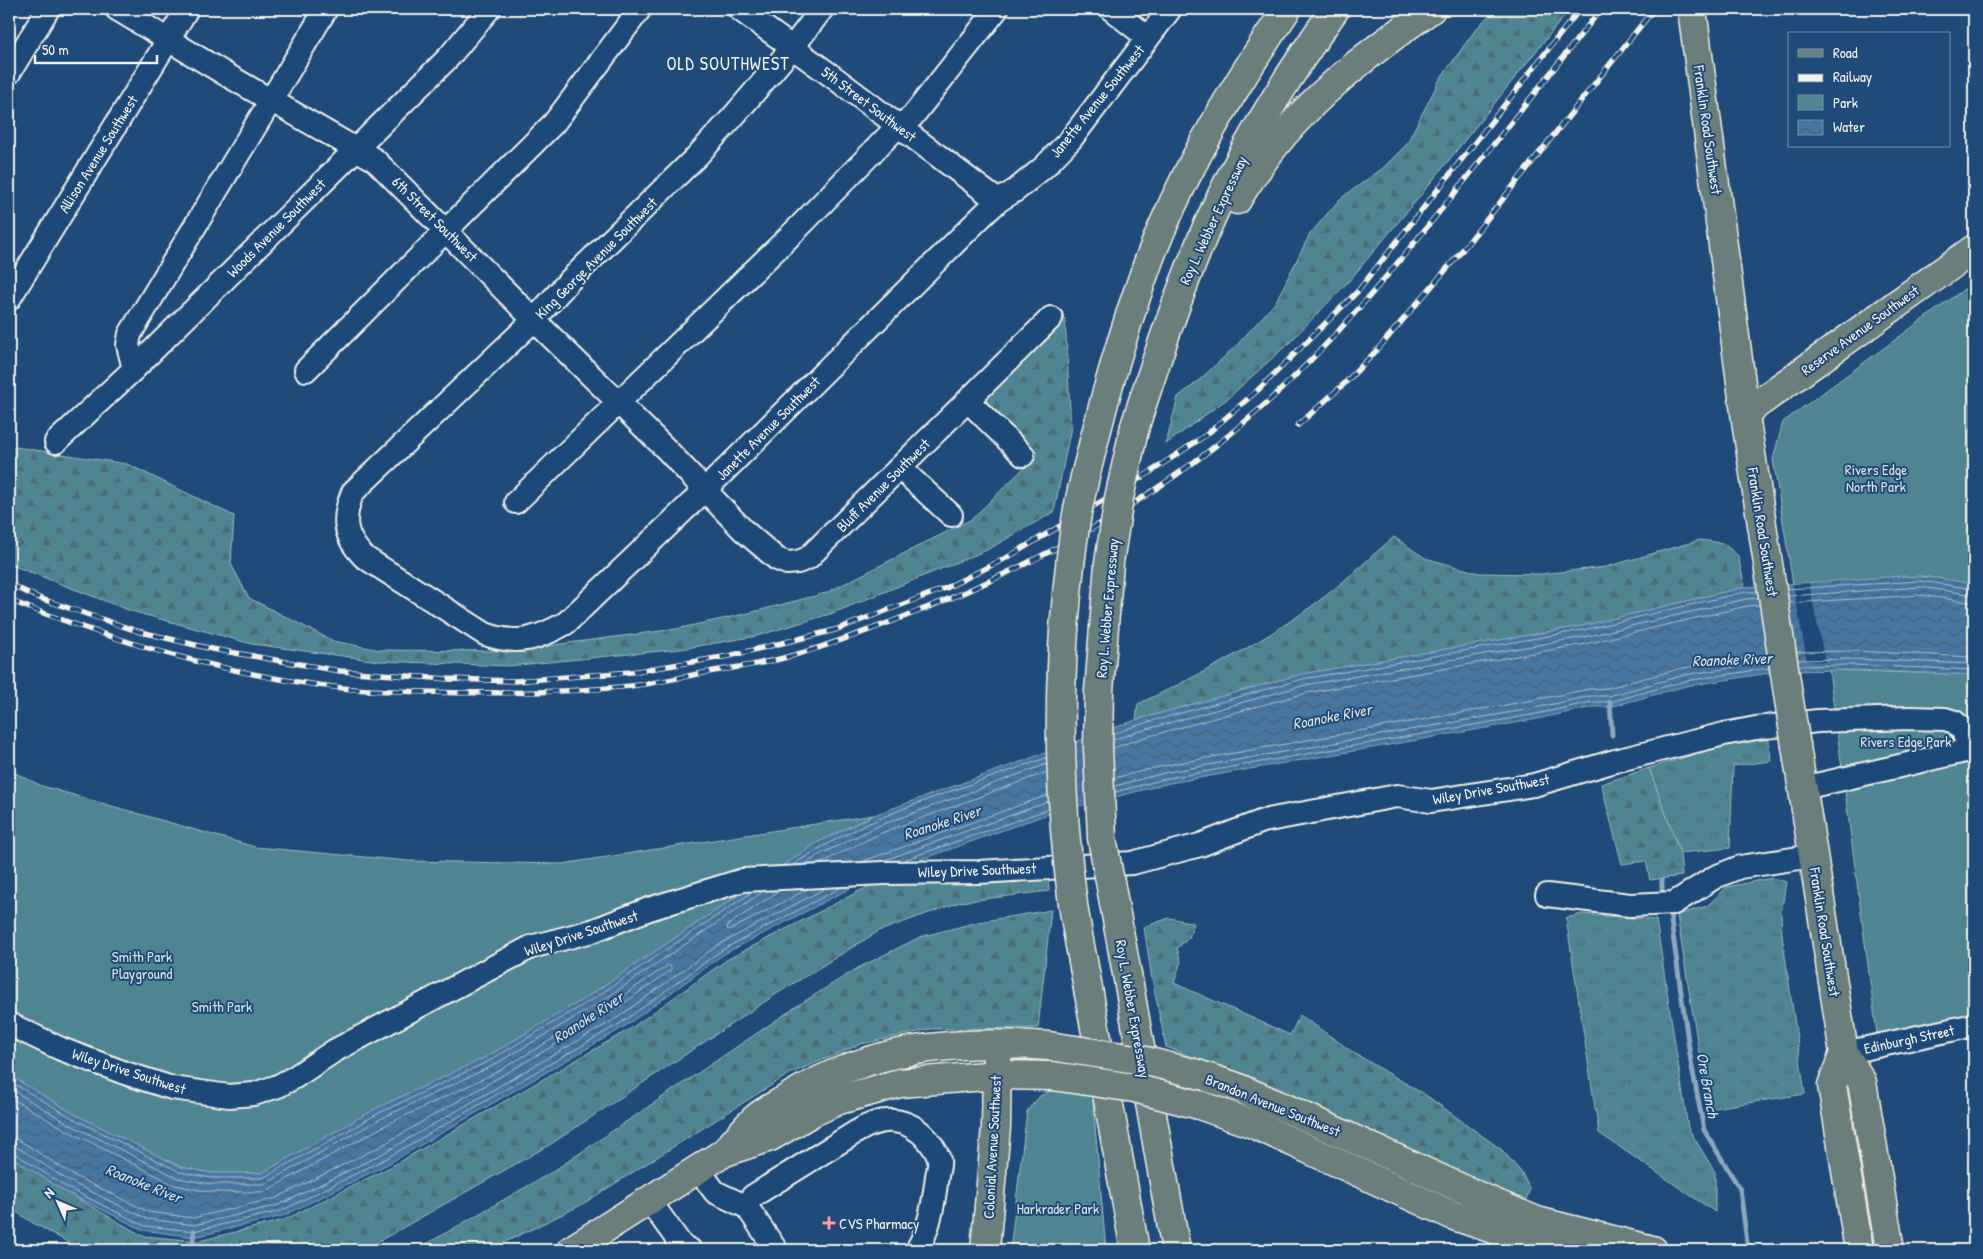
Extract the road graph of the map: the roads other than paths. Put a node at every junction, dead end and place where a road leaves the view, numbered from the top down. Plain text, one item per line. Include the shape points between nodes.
1 (48, 9) edge
2 (117, 9) edge
3 (187, 9) edge
4 (326, 9) edge
5 (489, 9) edge
6 (640, 9) edge
7 (739, 9) edge
8 (822, 9) edge
9 (997, 9) edge
10 (1110, 9) edge
11 (1170, 9) edge
12 (1271, 9) edge
13 (1288, 9) edge
14 (1335, 9) edge
15 (1432, 9) edge
16 (1692, 9) edge
17 (1148, 38) junction
18 (168, 39) junction
19 (792, 48) junction
20 (9, 74) edge
21 (271, 100) junction
22 (898, 126) junction
23 (1202, 146) junction
24 (357, 148) junction
25 (998, 201) junction
26 (446, 232) junction
27 (1974, 249) edge
28 (9, 299) edge
29 (1051, 318) dead end
30 (534, 320) junction
31 (1160, 348) junction
32 (134, 369) junction
33 (306, 370) dead end
34 (968, 401) junction
35 (619, 404) junction
36 (1746, 412) junction
37 (56, 442) dead end
38 (1023, 455) dead end
39 (900, 468) junction
40 (705, 490) junction
41 (353, 492) joint
42 (516, 502) dead end
43 (951, 515) dead end
44 (1972, 750) edge
45 (1803, 788) junction
46 (1813, 856) junction
47 (1547, 895) dead end
48 (9, 1024) edge
49 (1974, 1025) edge
50 (997, 1043) junction
51 (1844, 1053) junction
52 (997, 1075) junction
53 (1836, 1113) junction
54 (725, 1152) junction
55 (698, 1169) junction
56 (649, 1200) junction
57 (747, 1207) junction
58 (1517, 1234) edge
59 (683, 1249) edge
60 (571, 1250) edge
61 (776, 1250) edge
62 (917, 1250) edge
63 (985, 1250) edge
64 (1135, 1250) edge
65 (1176, 1250) edge
66 (1568, 1250) edge
67 (1649, 1250) edge
68 (1839, 1250) edge
69 (1859, 1250) edge
70 (1890, 1250) edge

1 - 20 street
2 - 18 street, 6th Street Southwest
3 - 18 street, Allison Avenue Southwest
4 - 21 street
5 - 24 street, Woods Avenue Southwest via 448,58
6 - 26 street via 554,123
7 - 19 street, 5th Street Southwest
8 - 19 street, King George Avenue Southwest
9 - 22 street via 912,117
10 - 17 street
11 - 17 street, Janette Avenue Southwest
12 - 23 main road via 1231,80
13 - 23 main road
14 - 31 main road, Roy L. Webber Expressway via 1303,54 1232,176 1205,233
15 - 31 main road via 1376,47 1332,85 1266,156 1240,194
16 - 36 main road, Franklin Road Southwest
17 - 25 street, Janette Avenue Southwest via 1071,139 1016,190
18 - 21 street, 6th Street Southwest
18 - 28 street, Allison Avenue Southwest
19 - 22 street, 5th Street Southwest
19 - 30 street, King George Avenue Southwest via 696,156 569,281
21 - 24 street, 6th Street Southwest
21 - 32 street via 130,334 128,345
22 - 25 street, 5th Street Southwest
22 - 35 street
23 - 64 main road, bridge via 1150,258 1110,374 1078,505 1064,624 1061,782 1073,906
24 - 26 street, 6th Street Southwest via 385,169
24 - 32 street, Woods Avenue Southwest
25 - 40 street, Janette Avenue Southwest
26 - 30 street, 6th Street Southwest
26 - 33 street
27 - 36 main road, Reserve Avenue Southwest
29 - 34 street, Bluff Avenue Southwest
30 - 35 street, 6th Street Southwest
30 - 41 street, King George Avenue Southwest
31 - 65 main road, Roy L. Webber Expressway, bridge via 1135,426 1119,498 1109,563 1098,748 1102,838
32 - 37 street, Woods Avenue Southwest
34 - 38 street
34 - 39 street, Bluff Avenue Southwest
35 - 40 street, 6th Street Southwest
35 - 42 street
36 - 45 main road, Franklin Road Southwest, bridge
39 - 40 street, Bluff Avenue Southwest via 808,558 798,562 787,563 777,559 743,530
39 - 43 street
40 - 41 street, Janette Avenue Southwest via 566,622 546,634 517,640 485,634 364,557 347,533 348,505
44 - 45 street, Wiley Drive Southwest
44 - 48 street, Wiley Drive Southwest via 1963,731 1955,722 1945,719 1839,720 1756,728 1615,761 1534,785 1431,801 1397,796 1263,821 1200,845 1132,863 742,880 592,931 531,947 334,1050 295,1077 254,1094 229,1096 172,1088 61,1049
45 - 46 main road, Franklin Road Southwest
46 - 47 street via 1740,867 1715,877 1674,902 1630,905
46 - 51 main road, Franklin Road Southwest
49 - 51 street, Edinburgh Street
50 - 52 main road, Colonial Avenue Southwest
50 - 54 main road, Brandon Avenue Southwest via 915,1049 834,1073 756,1117
50 - 58 main road, Brandon Avenue Southwest, bridge via 1049,1046 1142,1060 1234,1086 1292,1110
51 - 53 main road, Franklin Road Southwest via 1832,1085
51 - 70 main road, Franklin Road Southwest via 1862,1082
52 - 54 main road, Brandon Avenue Southwest via 900,1083 870,1090 811,1113 770,1137
52 - 58 main road, Brandon Avenue Southwest, bridge via 1053,1076 1134,1088 1199,1106 1253,1124 1454,1216
52 - 63 main road, Colonial Avenue Southwest via 994,1164
53 - 68 main road via 1842,1232
53 - 69 main road, Franklin Road Southwest
54 - 55 main road, Brandon Avenue Southwest
55 - 56 main road, Brandon Avenue Southwest
55 - 57 street via 715,1192
56 - 59 street
56 - 60 main road, Brandon Avenue Southwest
57 - 61 street
57 - 62 street via 753,1196 866,1125 882,1120 907,1122 919,1130 939,1160 934,1198 924,1237
58 - 66 main road, Brandon Avenue Southwest
58 - 67 main road, Brandon Avenue Southwest via 1537,1221

